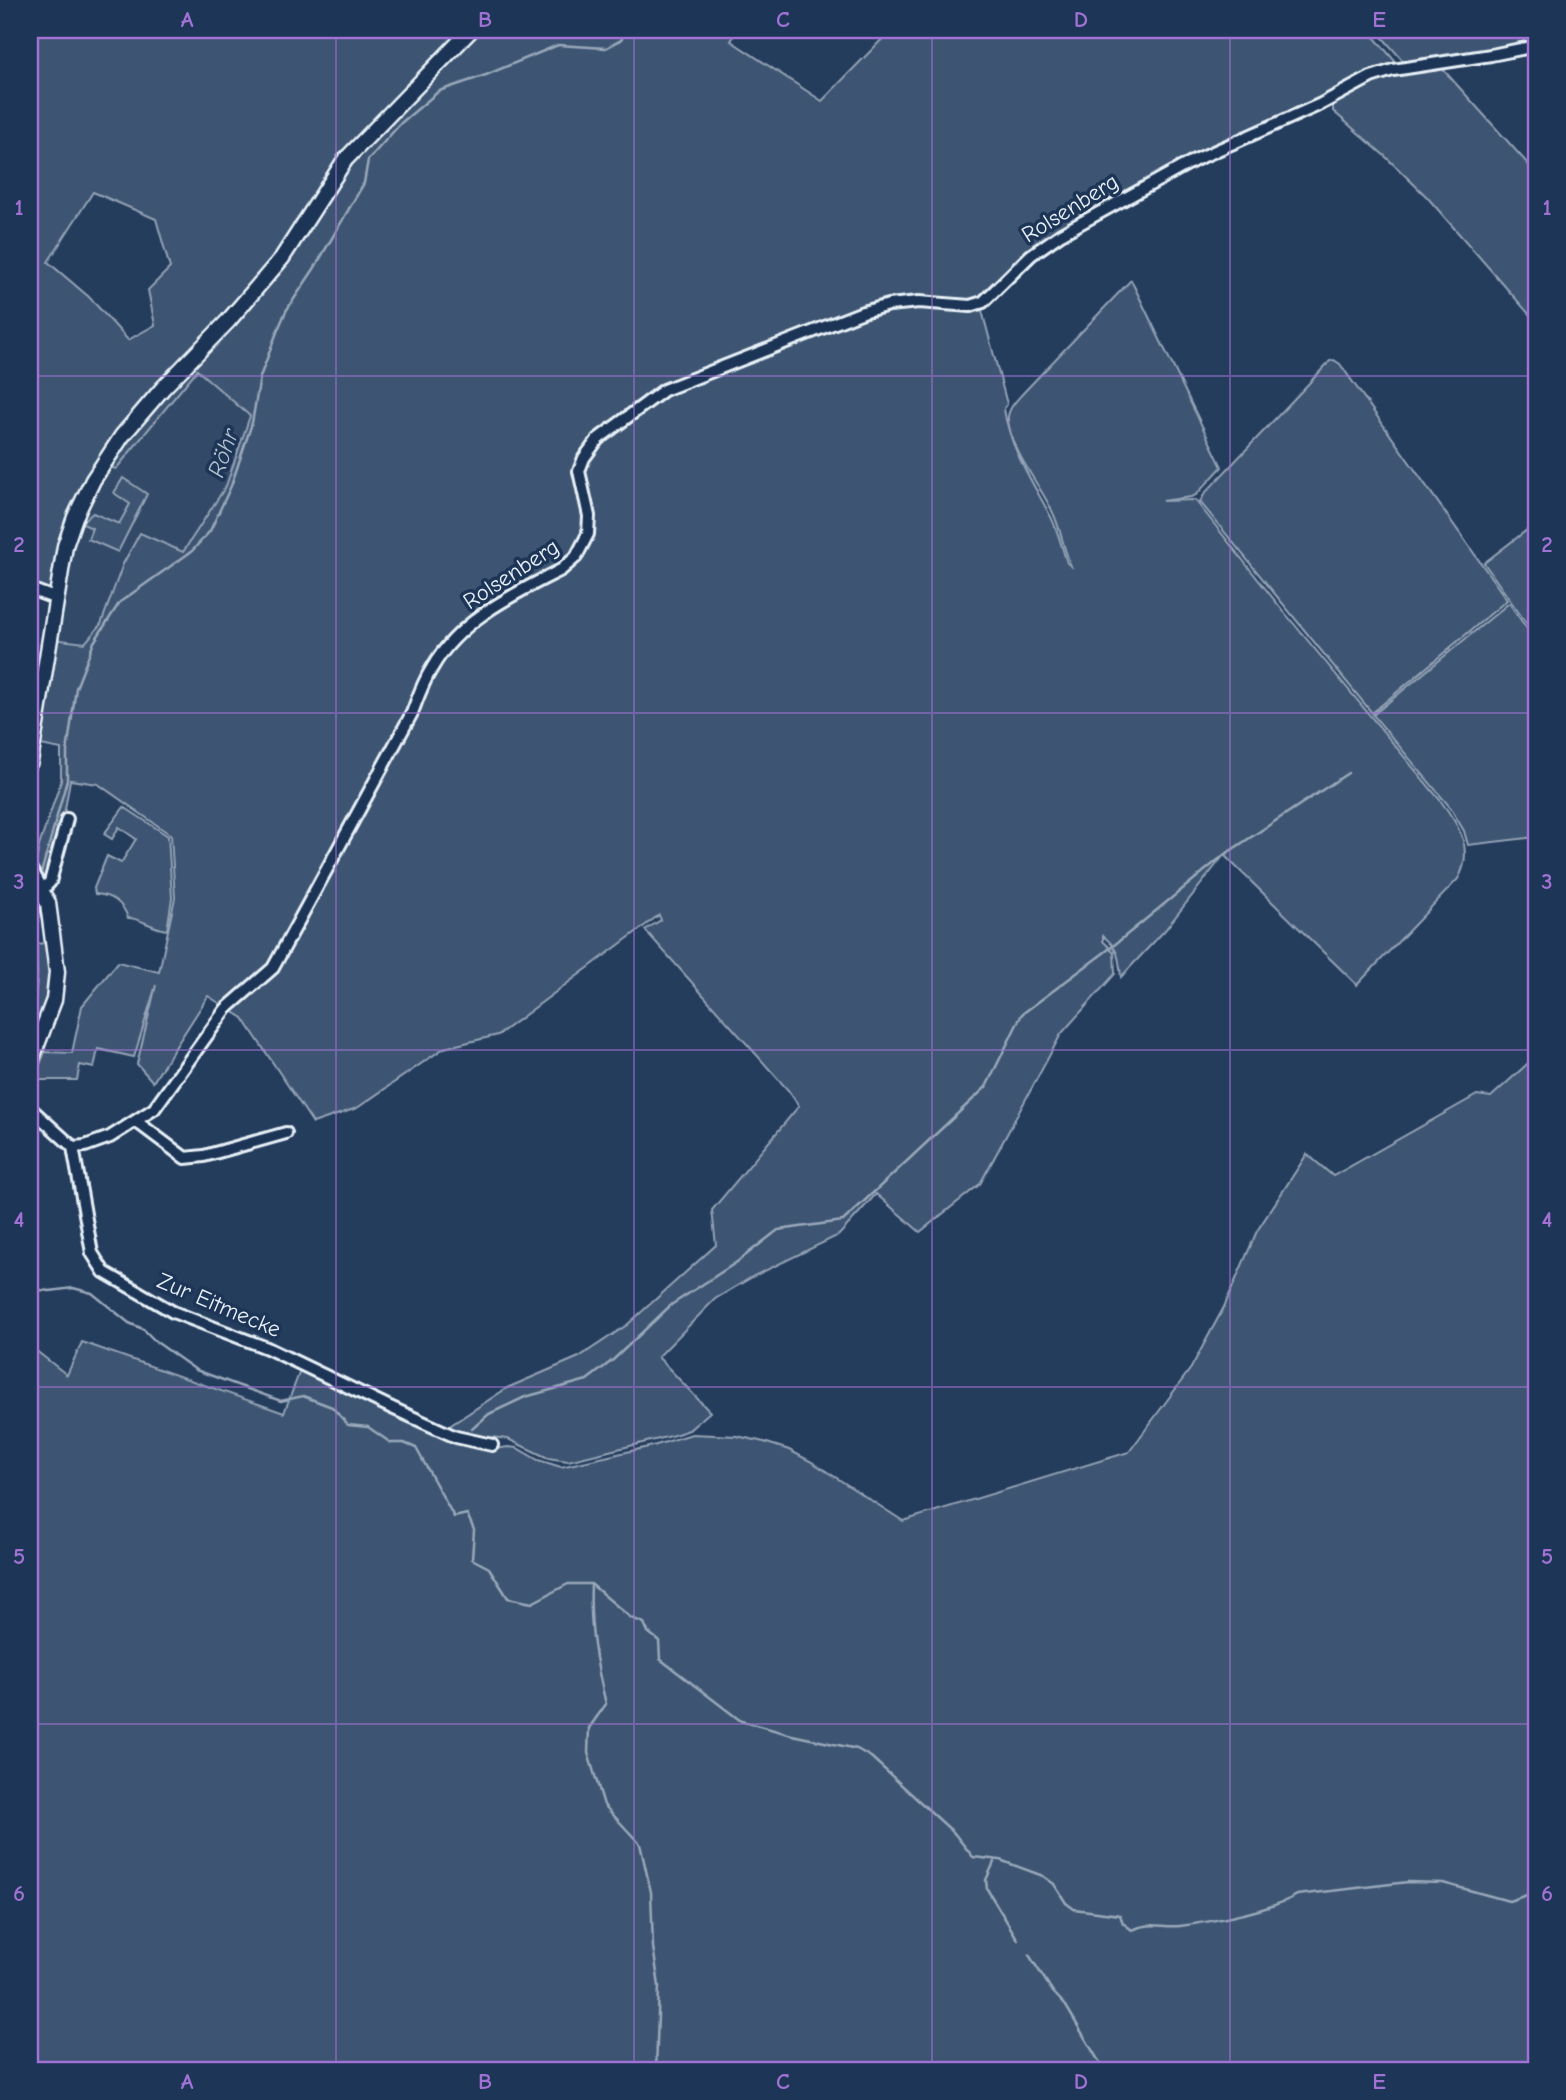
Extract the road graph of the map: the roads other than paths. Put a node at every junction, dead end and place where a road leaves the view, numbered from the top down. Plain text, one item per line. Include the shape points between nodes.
1 (471, 30) edge
2 (1536, 46) edge
3 (30, 589) edge
4 (57, 599) junction
5 (30, 762) edge
6 (67, 819) dead end
7 (37, 882) edge
8 (30, 1063) edge
9 (30, 1108) edge
10 (137, 1122) junction
11 (286, 1133) dead end
12 (73, 1147) junction
13 (492, 1445) dead end

1 - 4 main road via 345,160 282,258 143,411 93,480 75,517 65,546
2 - 10 street, Rolsenberg via 1381,73 1195,160 1045,245 983,302 970,306 904,302 863,312 675,385 598,439 579,471 589,521 580,552 561,570 490,610 440,654 273,968 226,1009 158,1106
3 - 4 street
4 - 5 main road
6 - 7 street via 50,881
7 - 8 main road via 48,903 57,972 54,1000
9 - 12 street
10 - 11 street via 185,1158
10 - 12 street, Rolsenberg via 99,1141
12 - 13 street, Zur Eitmecke via 92,1253 99,1268 173,1312 301,1364 456,1437

